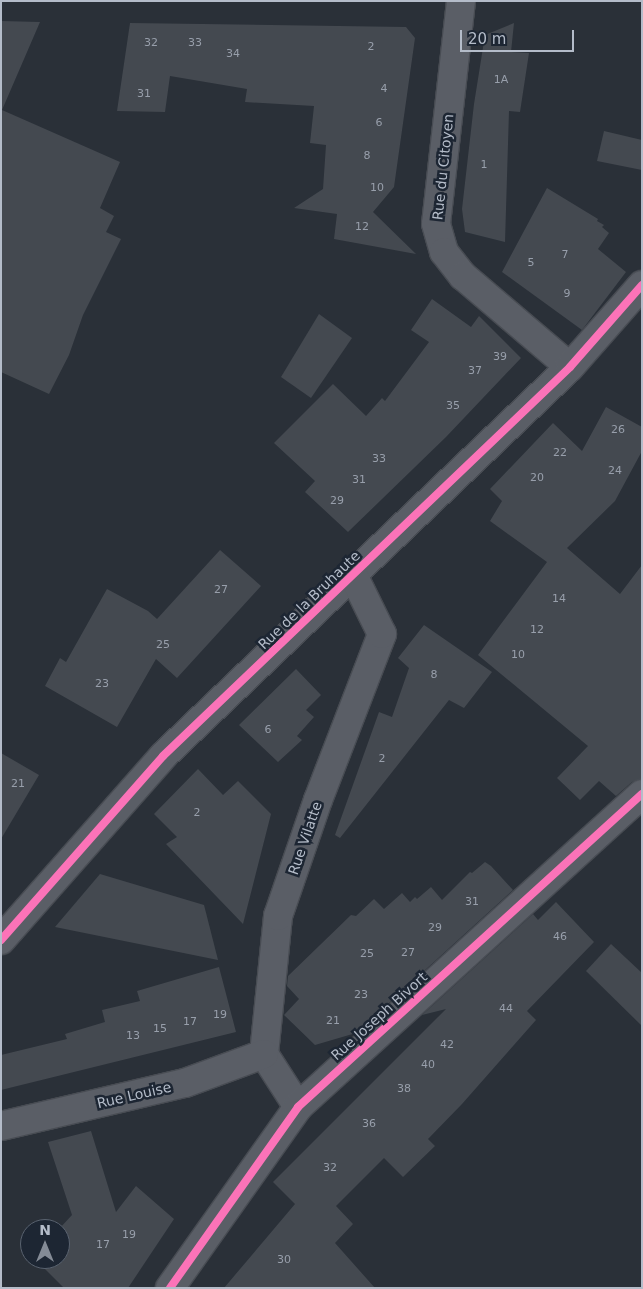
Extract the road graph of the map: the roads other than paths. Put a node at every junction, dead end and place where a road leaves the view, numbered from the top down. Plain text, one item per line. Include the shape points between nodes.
1 (461, 1) edge
2 (642, 285) edge
3 (570, 367) junction
4 (353, 575) junction
5 (642, 794) edge
6 (1, 940) edge
7 (264, 1054) junction
8 (298, 1107) junction
9 (1, 1126) edge
10 (170, 1288) edge

1 - 3 street, Rue du Citoyen via 436,224 444,252 463,276
2 - 3 street, Rue de la Bruhaute
3 - 4 street, Rue de la Bruhaute
4 - 6 street, Rue de la Bruhaute via 163,756
4 - 7 street, Rue Vilatte via 382,634 318,800 278,916
5 - 8 street, Rue Joseph Bivort
7 - 8 street
7 - 9 street, Rue Louise via 185,1083
8 - 10 street, Rue Joseph Bivort

